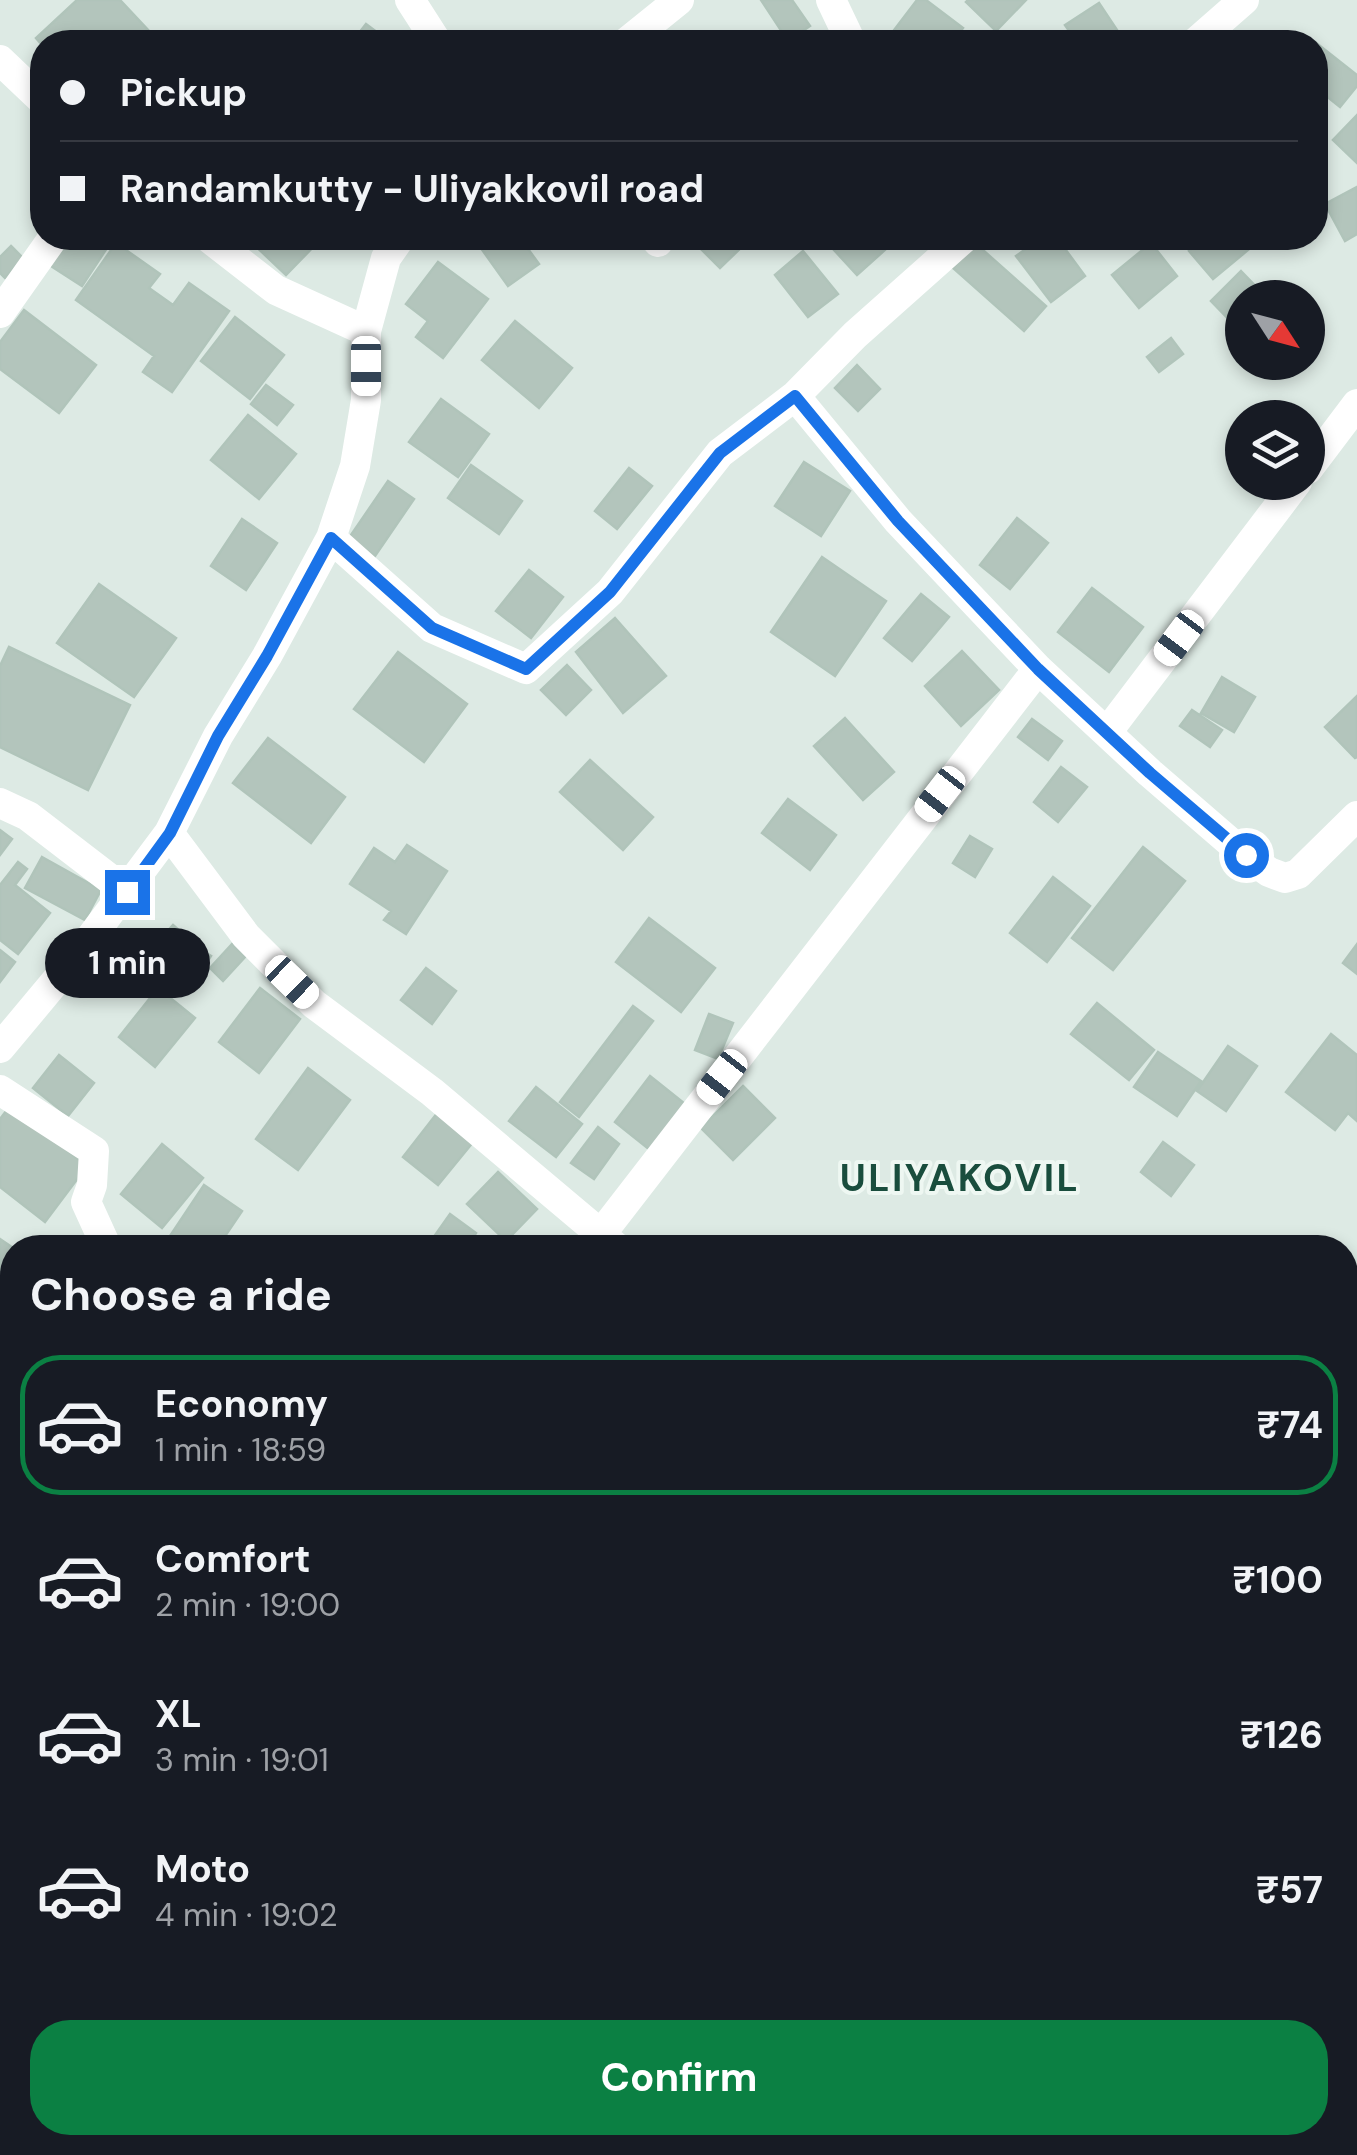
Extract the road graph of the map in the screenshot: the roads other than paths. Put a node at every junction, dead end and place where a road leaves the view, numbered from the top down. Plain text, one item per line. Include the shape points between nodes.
1 (410, 0) edge
2 (679, 0) edge
3 (831, 0) edge
4 (1244, 0) edge
5 (429, 30) edge
6 (642, 30) edge
7 (845, 30) edge
8 (1210, 30) edge
9 (0, 60) edge
10 (30, 89) edge
11 (45, 250) edge
12 (224, 250) edge
13 (392, 250) edge
14 (944, 250) edge
15 (0, 314) edge
16 (366, 332) junction
17 (795, 396) junction
18 (1357, 404) edge
19 (1325, 446) edge
20 (1283, 500) edge
21 (331, 538) junction
22 (1038, 669) junction
23 (1108, 731) junction
24 (0, 803) edge
25 (1357, 816) edge
26 (170, 833) junction
27 (127, 892) junction
28 (0, 1048) edge
29 (0, 1090) edge
30 (100, 1235) edge
31 (602, 1235) edge
32 (614, 1235) edge

1 - 5 street
2 - 6 street
3 - 7 street
4 - 8 street
9 - 10 street
11 - 15 street
12 - 16 street via 276,290
13 - 16 street
14 - 17 street
16 - 21 street via 366,400
17 - 21 street via 720,453 610,592 526,669 432,628
17 - 22 street via 898,521
18 - 19 street
20 - 23 street
21 - 26 street
22 - 23 street
22 - 32 street
23 - 25 street via 1246,855 1285,878 1315,861
24 - 27 street via 28,816
26 - 27 street
26 - 31 street via 246,936 314,1004 446,1103
27 - 28 street
29 - 30 street via 94,1152 86,1202

